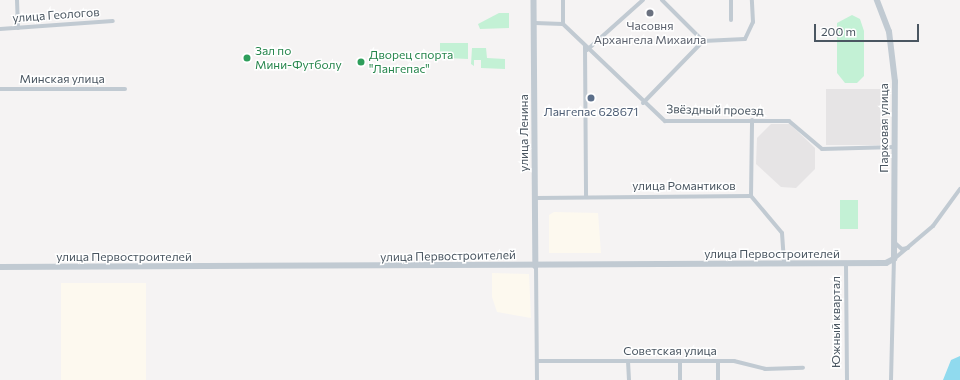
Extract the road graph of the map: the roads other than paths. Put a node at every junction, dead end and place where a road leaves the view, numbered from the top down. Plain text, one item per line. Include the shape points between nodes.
1 (17, 0) edge
2 (534, 0) edge
3 (563, 0) edge
4 (643, 0) edge
5 (662, 0) edge
6 (731, 0) edge
7 (752, 0) edge
8 (876, 0) edge
9 (731, 20) dead end
10 (113, 21) dead end
11 (535, 23) junction
12 (563, 24) junction
13 (18, 28) junction
14 (0, 29) edge
15 (703, 40) junction
16 (587, 50) junction
17 (0, 89) edge
18 (125, 89) dead end
19 (643, 103) junction
20 (752, 120) junction
21 (895, 148) junction
22 (960, 189) edge
23 (751, 196) junction
24 (586, 197) junction
25 (536, 198) junction
26 (895, 243) junction
27 (909, 248) junction
28 (894, 259) junction
29 (846, 264) junction
30 (784, 265) junction
31 (536, 266) junction
32 (0, 268) edge
33 (680, 360) junction
34 (537, 361) junction
35 (628, 361) junction
36 (718, 361) junction
37 (803, 368) dead end
38 (537, 380) edge
39 (629, 380) edge
40 (680, 380) edge
41 (718, 380) edge
42 (847, 380) edge
43 (891, 380) edge

1 - 13 street
2 - 11 street, улица Ленина
3 - 12 street
4 - 16 street
5 - 15 street
6 - 9 street
7 - 15 street via 753,22 745,39
8 - 21 street, Парковая улица via 892,44
10 - 13 street, улица Геологов
11 - 12 street
11 - 25 street, улица Ленина
12 - 16 street, Звёздный проезд
13 - 14 street, улица Геологов
15 - 19 street
16 - 19 street, Звёздный проезд
16 - 24 street
17 - 18 street, Минская улица
19 - 20 street, Звёздный проезд via 665,120
20 - 21 street, Звёздный проезд via 793,122 822,149
20 - 23 street
21 - 26 street, Парковая улица
22 - 27 street via 940,218
23 - 24 street, улица Романтиков
23 - 30 street, улица Романтиков via 782,233
24 - 25 street, улица Романтиков
25 - 31 street, улица Ленина
26 - 27 street via 902,249
26 - 28 street, Парковая улица
27 - 28 street
28 - 29 street, улица Первостроителей via 882,264
28 - 43 street
29 - 30 street, улица Первостроителей
29 - 42 street, Южный квартал
30 - 31 street, улица Первостроителей
31 - 32 street, улица Первостроителей
31 - 34 street
33 - 35 street, Советская улица
33 - 36 street, Советская улица
33 - 40 street
34 - 35 street, Советская улица
34 - 38 street
35 - 39 street
36 - 37 street, Советская улица via 765,369
36 - 41 street

